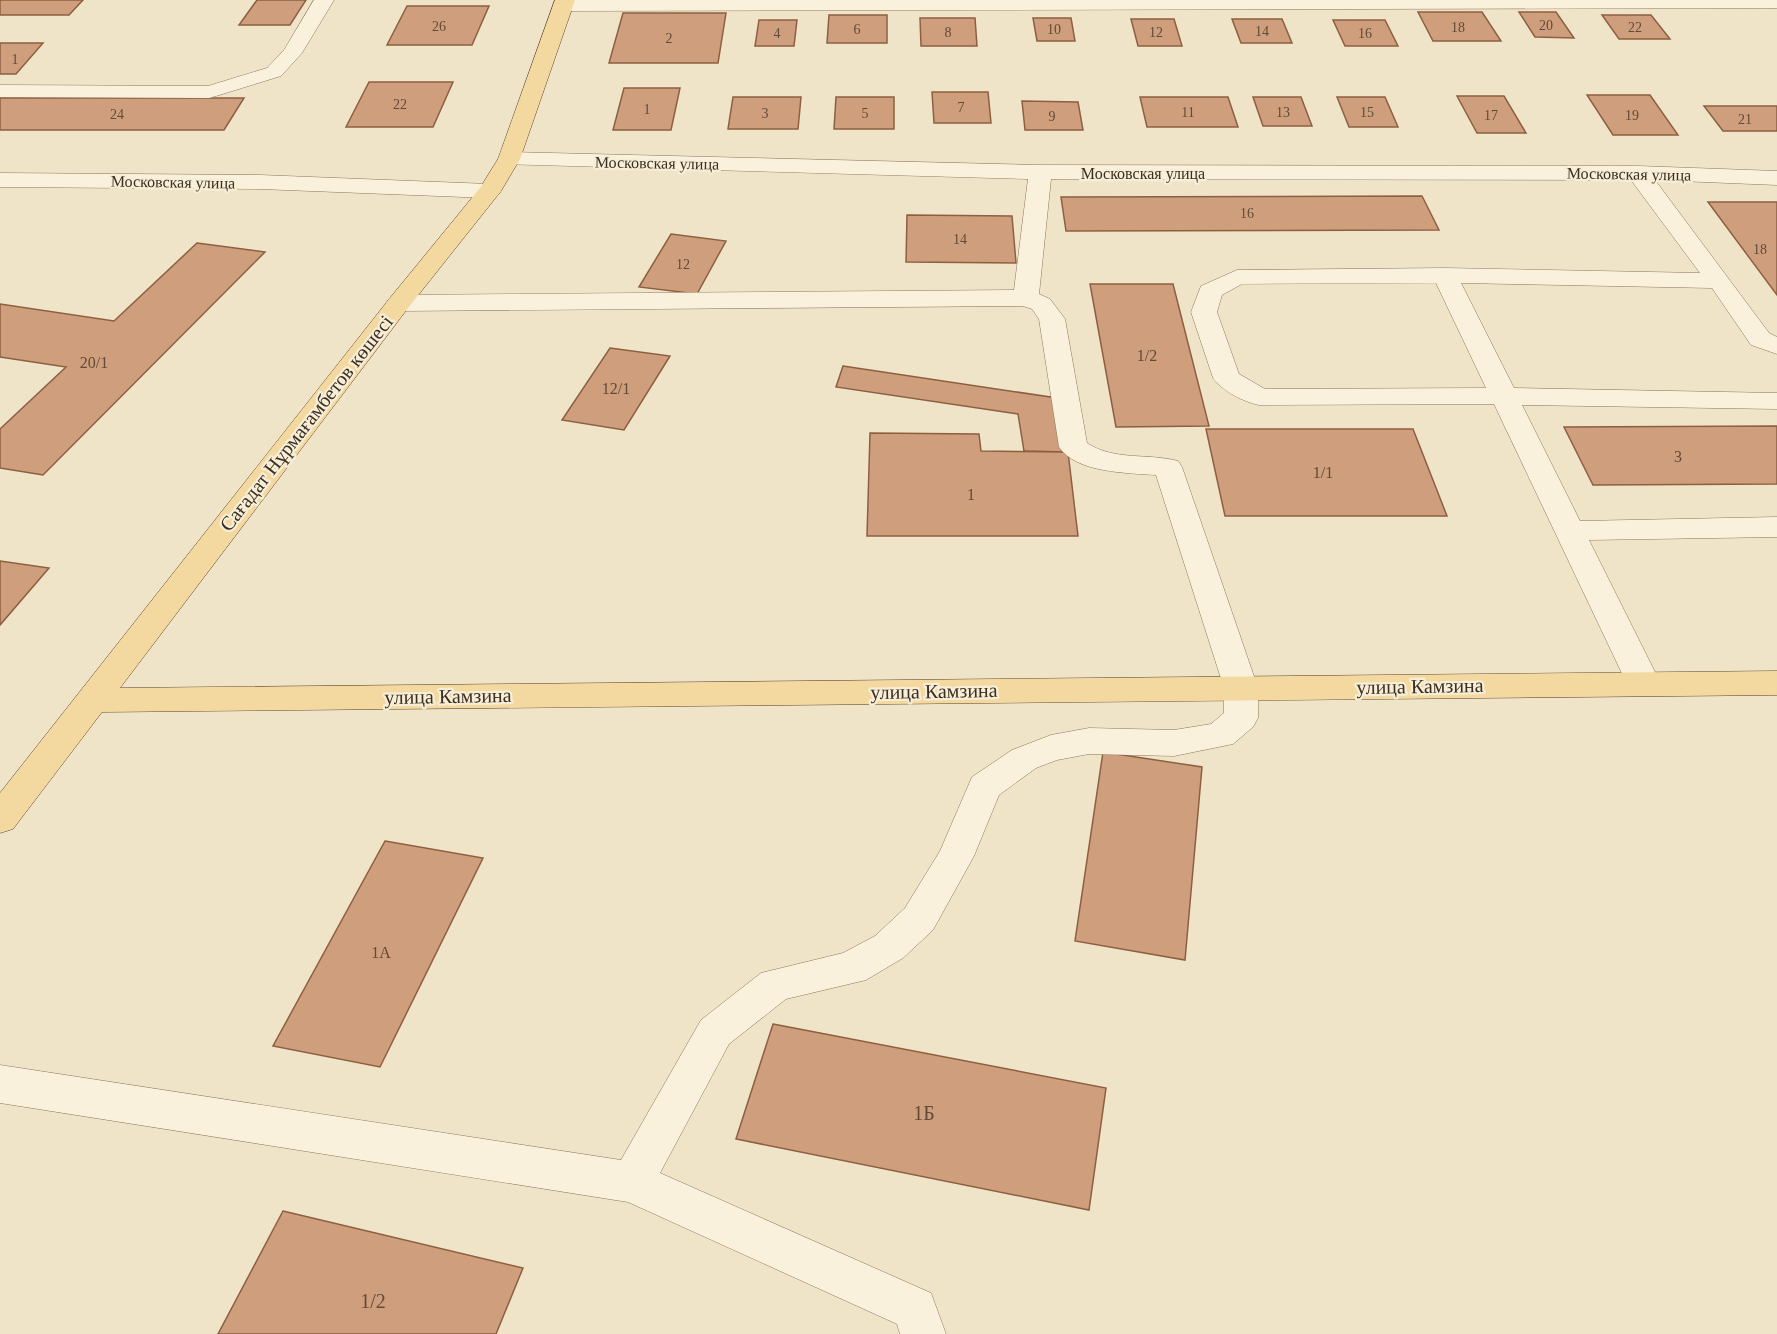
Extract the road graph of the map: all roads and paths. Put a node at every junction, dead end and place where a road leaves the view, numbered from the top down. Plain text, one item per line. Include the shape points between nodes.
1 (324, 0) edge
2 (564, 2) edge
3 (1777, 2) edge
4 (0, 91) edge
5 (509, 159) junction
6 (1040, 172) junction
7 (1638, 173) junction
8 (1777, 178) edge
9 (0, 180) edge
10 (489, 191) junction
11 (1444, 275) junction
12 (1719, 281) junction
13 (1026, 298) junction
14 (399, 303) junction
15 (1777, 346) edge
16 (1505, 396) junction
17 (1777, 400) edge
18 (1777, 527) edge
19 (1571, 531) junction
20 (1777, 683) edge
21 (1644, 684) junction
22 (1241, 688) junction
23 (91, 700) junction
24 (0, 819) edge
25 (0, 1084) edge
26 (632, 1182) junction
27 (923, 1334) edge

1 - 4 street via 292,53 274,72 209,92
2 - 3 street
2 - 5 main road, Сағадат Нұрмағамбетов көшесі
5 - 6 street, Московская улица
5 - 10 main road, Сағадат Нұрмағамбетов көшесі
6 - 7 street, Московская улица
6 - 13 street
7 - 8 street, Московская улица
7 - 12 street
9 - 10 street, Московская улица via 260,182
10 - 14 main road, Сағадат Нұрмағамбетов көшесі
11 - 12 street
11 - 16 street
11 - 16 street via 1237,277 1210,291 1204,312 1227,378 1259,397
12 - 15 street via 1760,339
13 - 14 street
13 - 22 street via 1041,304 1052,319 1073,447 1098,460 1168,467
14 - 23 main road, Сағадат Нұрмағамбетов көшесі
16 - 17 street
16 - 19 street
18 - 19 street
19 - 21 street
20 - 21 main road, улица Камзина
21 - 22 main road, улица Камзина
22 - 23 main road, улица Камзина
22 - 26 street via 1241,718 1221,735 1174,742 1089,741 1051,748 1024,759 985,787 956,856 919,920 889,947 852,968 775,985 715,1032
23 - 24 main road, Сағадат Нұрмағамбетов көшесі
25 - 26 street
26 - 27 street via 915,1309

